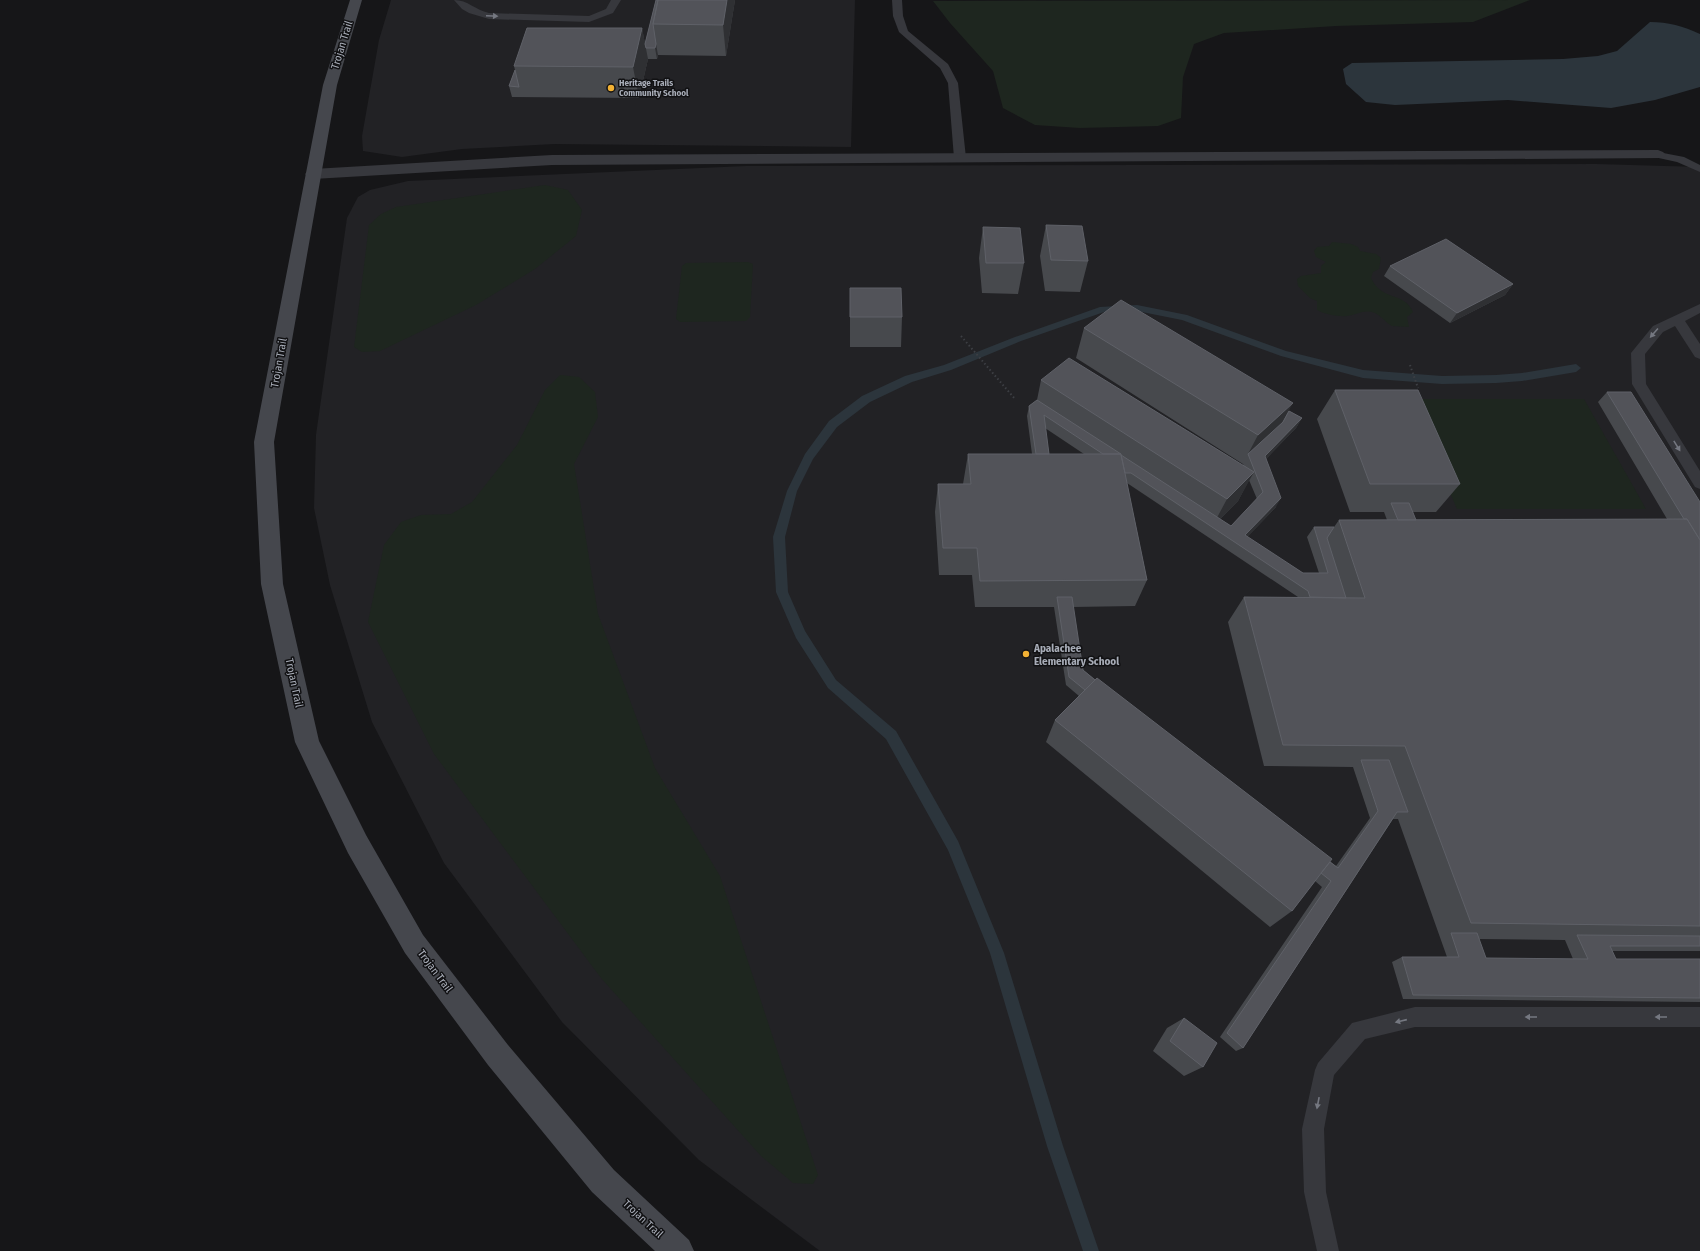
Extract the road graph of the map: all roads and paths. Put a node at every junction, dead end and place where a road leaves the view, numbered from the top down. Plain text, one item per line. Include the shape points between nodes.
1 (356, 0) edge
2 (460, 0) edge
3 (616, 0) edge
4 (897, 0) edge
5 (1658, 155) joint
6 (960, 158) junction
7 (1700, 169) edge
8 (313, 174) junction
9 (1700, 308) edge
10 (1677, 319) junction
11 (961, 336) dead end
12 (1700, 354) edge
13 (1410, 365) dead end
14 (1418, 388) edge
15 (1015, 399) dead end
16 (1700, 483) edge
17 (1700, 1018) edge
18 (678, 1251) edge
19 (1328, 1251) edge

1 - 8 street, Trojan Trail via 330,86
2 -> 3 lane via 468,9 483,15 589,19 609,12
4 - 6 lane via 898,16 904,32 944,66 953,83
5 - 6 street
5 - 7 lane via 1680,159
6 - 8 street via 552,160
8 - 18 street, Trojan Trail via 264,442 272,584 306,742 357,844 414,944 498,1054 603,1181
9 - 10 lane
10 - 12 lane
10 -> 16 lane via 1658,329 1638,353 1639,384
11 - 15 path
13 - 14 path
17 -> 19 lane via 1415,1018 1359,1030 1325,1070 1313,1129 1315,1192

